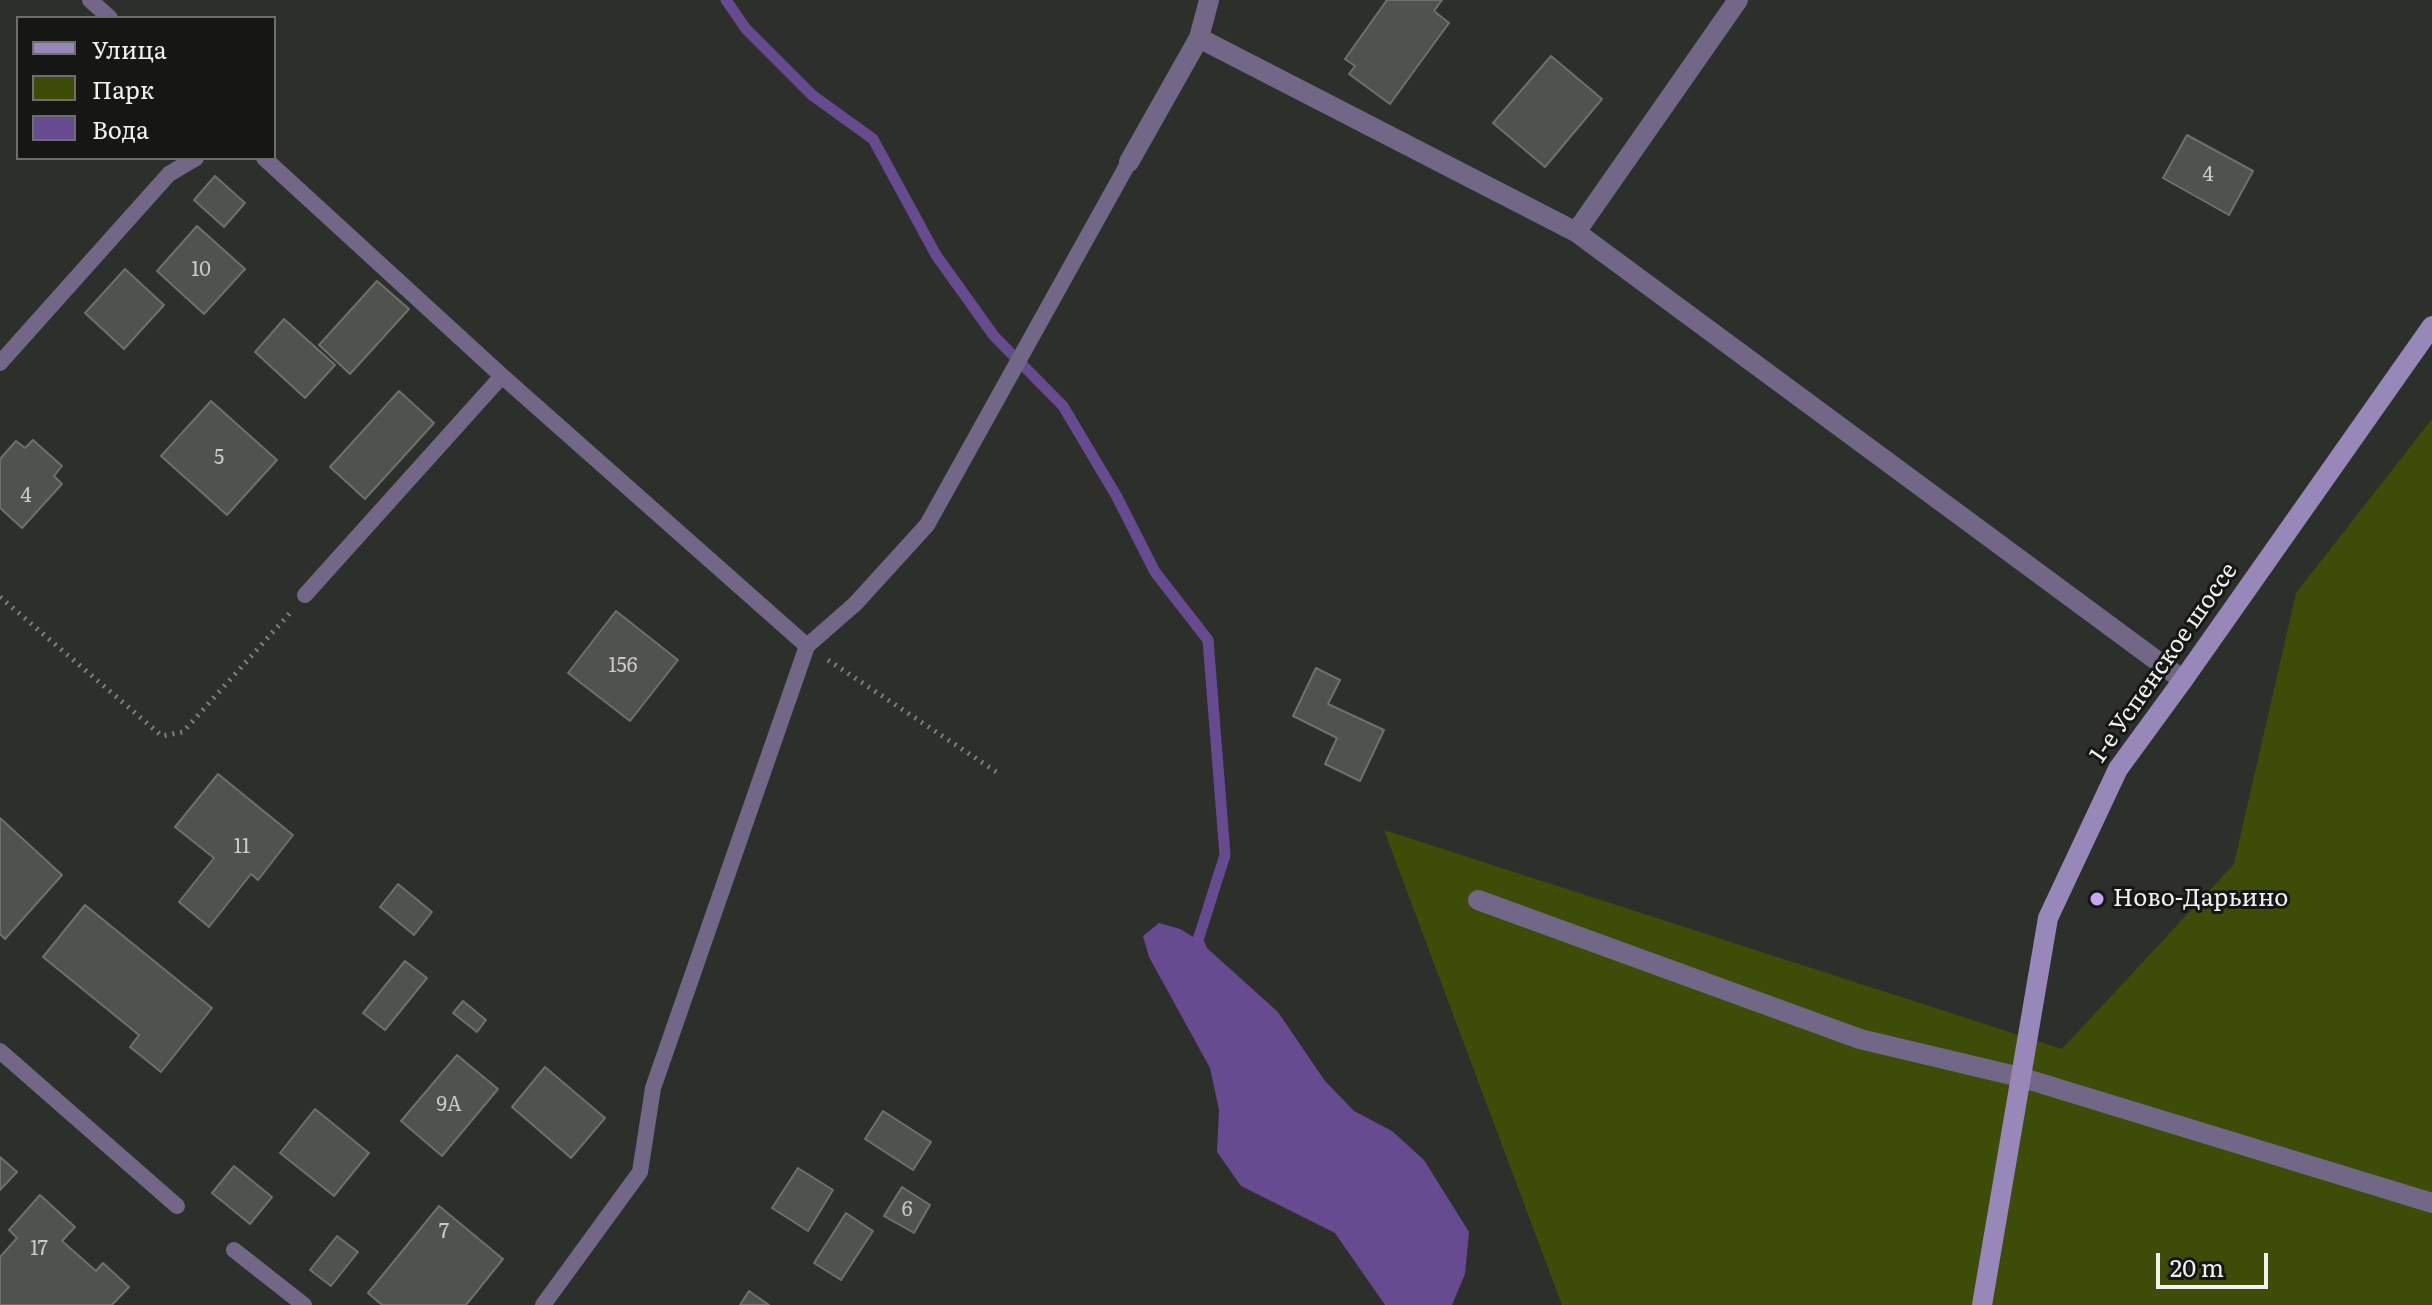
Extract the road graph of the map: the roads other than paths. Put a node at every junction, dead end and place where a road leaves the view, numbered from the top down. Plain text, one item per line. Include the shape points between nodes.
1 (90, 0) edge
2 (1209, 0) edge
3 (1738, 0) edge
4 (108, 16) edge
5 (1199, 38) junction
6 (193, 160) edge
7 (266, 160) edge
8 (1129, 162) joint
9 (1576, 232) junction
10 (2432, 326) edge
11 (0, 363) edge
12 (502, 376) junction
13 (305, 595) road end
14 (807, 646) junction
15 (2183, 680) junction
16 (1478, 900) dead end
17 (0, 1051) edge
18 (2020, 1077) junction
19 (2432, 1203) edge
20 (177, 1206) dead end
21 (234, 1250) dead end
22 (304, 1305) edge
23 (543, 1305) edge
24 (1982, 1305) edge

1 - 4 lane
2 - 5 street
3 - 9 street
5 - 8 street
5 - 9 street
6 - 11 lane via 169,174
7 - 12 lane
8 - 14 lane via 927,525 855,604
9 - 15 street
10 - 15 main road, 1-е Успенское шоссе
12 - 13 lane
12 - 14 lane
14 - 23 lane via 653,1088 640,1172
15 - 18 main road, 1-е Успенское шоссе via 2118,769 2048,918
16 - 18 street via 1860,1039
17 - 20 lane
18 - 19 street
18 - 24 main road, 1-е Успенское шоссе
21 - 22 lane

